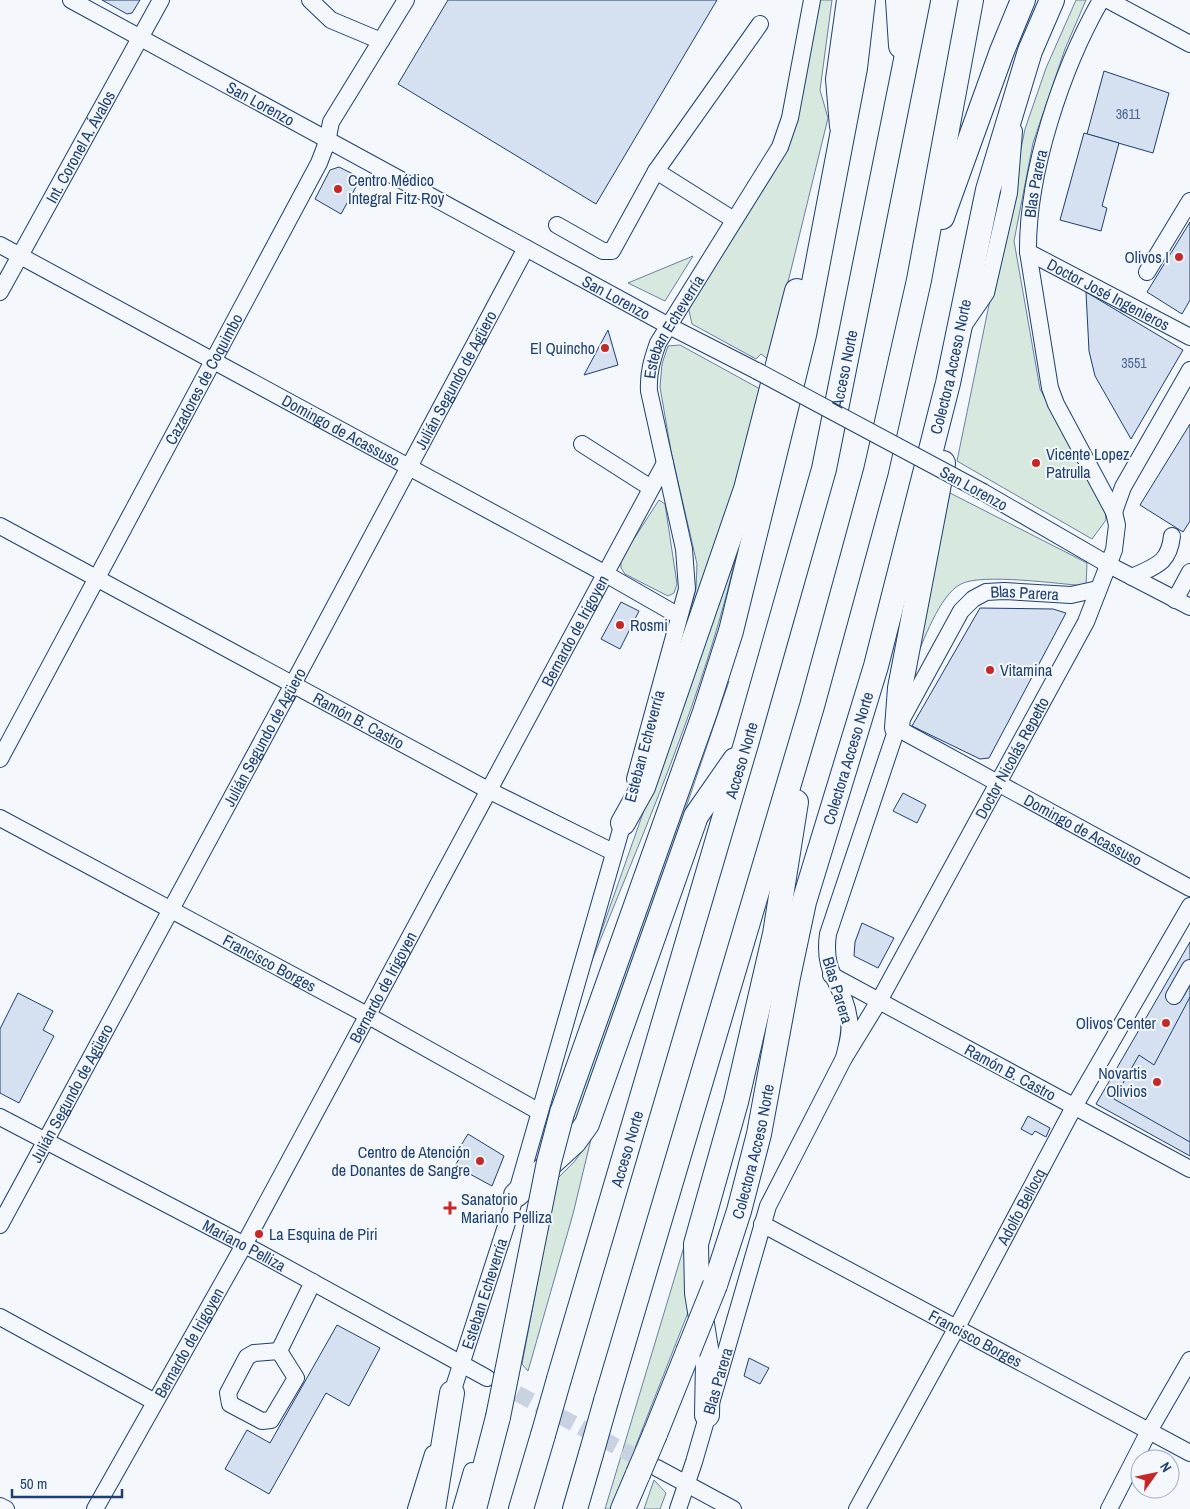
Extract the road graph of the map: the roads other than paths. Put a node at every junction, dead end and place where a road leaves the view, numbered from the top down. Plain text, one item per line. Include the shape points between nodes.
1 (70, 0) edge
2 (161, 0) edge
3 (310, 0) edge
4 (406, 0) edge
5 (812, 0) edge
6 (844, 0) edge
7 (863, 0) edge
8 (898, 0) edge
9 (918, 0) edge
10 (970, 0) edge
11 (1010, 0) edge
12 (1023, 0) edge
13 (1052, 0) edge
14 (1070, 0) edge
15 (1101, 0) edge
16 (1108, 0) edge
17 (760, 24) dead end
18 (140, 37) junction
19 (381, 41) junction
20 (1190, 44) edge
21 (1002, 51) junction
22 (903, 82) junction
23 (1016, 101) junction
24 (327, 142) junction
25 (840, 148) junction
26 (656, 172) junction
27 (1190, 201) edge
28 (734, 220) junction
29 (557, 225) dead end
30 (0, 245) edge
31 (526, 248) junction
32 (1028, 252) junction
33 (20, 256) junction
34 (1147, 272) dead end
35 (919, 280) junction
36 (0, 292) edge
37 (669, 326) junction
38 (958, 332) junction
39 (1190, 337) edge
40 (214, 360) junction
41 (1190, 370) edge
42 (582, 444) dead end
43 (665, 463) junction
44 (409, 467) junction
45 (651, 488) junction
46 (1114, 512) junction
47 (0, 526) edge
48 (1172, 536) dead end
49 (1109, 565) junction
50 (1190, 572) edge
51 (604, 573) junction
52 (96, 577) junction
53 (1132, 577) junction
54 (1098, 589) junction
55 (1175, 600) junction
56 (1190, 607) edge
57 (680, 616) junction
58 (292, 686) junction
59 (812, 706) junction
60 (897, 728) junction
61 (746, 744) junction
62 (0, 760) edge
63 (999, 784) junction
64 (488, 790) junction
65 (0, 818) edge
66 (623, 823) junction
67 (612, 852) junction
68 (1190, 888) edge
69 (1190, 906) edge
70 (170, 909) junction
71 (1190, 968) edge
72 (831, 975) junction
73 (1174, 996) dead end
74 (879, 1001) junction
75 (367, 1015) junction
76 (844, 1058) junction
77 (1074, 1105) junction
78 (538, 1111) junction
79 (0, 1116) edge
80 (46, 1141) junction
81 (1190, 1169) edge
82 (516, 1195) junction
83 (762, 1224) junction
84 (0, 1225) edge
85 (244, 1245) junction
86 (313, 1282) junction
87 (0, 1317) edge
88 (956, 1329) junction
89 (279, 1351) junction
90 (1190, 1360) edge
91 (461, 1364) junction
92 (487, 1378) tunnel mouth
93 (452, 1393) junction
94 (155, 1402) junction
95 (707, 1416) junction
96 (498, 1420) junction
97 (1149, 1431) junction
98 (1190, 1453) edge
99 (687, 1484) junction
100 (639, 1485) edge
101 (0, 1506) edge
102 (6, 1509) edge
103 (95, 1509) edge
104 (416, 1509) edge
105 (433, 1509) edge
106 (461, 1509) edge
107 (474, 1509) edge
108 (521, 1509) edge
109 (575, 1509) edge
110 (623, 1509) edge
111 (678, 1509) edge
112 (733, 1509) edge
113 (857, 1509) edge
114 (1109, 1509) edge

1 - 18 street, San Lorenzo
2 - 18 street, Int. Coronel A. Ávalos
3 - 19 street via 331,20
4 - 19 street, Cazadores de Coquimbo
5 - 28 street, Esteban Echeverría via 785,134
6 - 25 street via 834,79
7 - 25 highway
8 - 22 highway
9 - 22 highway, Acceso Norte
10 - 35 highway
11 - 21 street
12 - 21 highway
13 - 23 highway, Colectora Acceso Norte via 1030,50
14 - 23 highway
15 - 32 street, Blas Parera via 1074,55 1047,132 1035,182
16 - 20 street
17 - 26 street
18 - 24 street, San Lorenzo
18 - 33 street, Int. Coronel A. Ávalos
19 - 24 street, Cazadores de Coquimbo via 331,122
21 - 35 highway
22 - 61 highway, Acceso Norte via 832,437
23 - 38 highway, Colectora Acceso Norte via 988,190
24 - 31 street, San Lorenzo
24 - 40 street, Cazadores de Coquimbo
25 - 66 highway via 807,253 746,489 643,788
25 - 96 highway, bridge via 787,409 731,631 562,1113 549,1162
26 - 28 street
26 - 29 street via 612,252 603,251
27 - 34 street
28 - 37 street, Esteban Echeverría
30 - 33 street, Domingo de Acassuso
31 - 37 street, San Lorenzo
31 - 44 street, Julián Segundo de Agüero
32 - 39 street, Doctor José Ingenieros
32 - 46 street, Blas Parera via 1050,388
33 - 36 street, Int. Coronel A. Ávalos
33 - 40 street, Domingo de Acassuso
35 - 59 highway via 876,471
37 - 43 street, Esteban Echeverría via 658,343 648,375
37 - 49 street, San Lorenzo, bridge via 983,492
38 - 60 highway via 958,394 900,688
38 - 100 highway, Colectora Acceso Norte, bridge via 876,666 804,902 759,1134 739,1211 715,1285 655,1434
40 - 44 street, Domingo de Acassuso
40 - 52 street, Cazadores de Coquimbo
41 - 46 street, Doctor Nicolás Repetto via 1122,487
42 - 45 street
43 - 45 street, Bernardo de Irigoyen
43 - 57 street, Esteban Echeverría via 687,572 687,589
44 - 51 street, Domingo de Acassuso
44 - 58 street, Julián Segundo de Agüero
45 - 51 street, Bernardo de Irigoyen
46 - 49 street, Doctor Nicolás Repetto via 1117,538
47 - 52 street, Ramón B. Castro
48 - 53 street via 1170,551 1161,564
49 - 53 street, San Lorenzo
49 - 54 street, Doctor Nicolás Repetto
50 - 55 street
51 - 57 street, Domingo de Acassuso
51 - 64 street, Bernardo de Irigoyen
52 - 58 street, Ramón B. Castro
52 - 62 street, Cazadores de Coquimbo
53 - 55 street, San Lorenzo
54 - 60 street, Blas Parera via 1071,595 1004,590 986,592 973,599 951,625
54 - 63 street, Doctor Nicolás Repetto via 1086,622
55 - 56 street, San Lorenzo
57 - 66 street, Esteban Echeverría
58 - 64 street, Ramón B. Castro
58 - 70 street, Julián Segundo de Agüero
59 - 95 highway via 775,934 736,1102 696,1244 697,1293 708,1361
59 - 109 highway, bridge
60 - 63 street, Domingo de Acassuso
60 - 72 street, Blas Parera via 832,918 826,949
61 - 82 highway via 696,816 587,1124 574,1142
61 - 108 highway, Acceso Norte, bridge
63 - 68 street, Domingo de Acassuso
63 - 74 street, Doctor Nicolás Repetto
64 - 67 street, Ramón B. Castro
64 - 75 street, Bernardo de Irigoyen
65 - 70 street, Francisco Borges
66 - 67 street, Esteban Echeverría
67 - 78 street, Esteban Echeverría
69 - 77 street, Adolfo Bellocq
70 - 75 street, Francisco Borges
70 - 80 street, Julián Segundo de Agüero
71 - 73 street
72 - 74 street, Ramón B. Castro
72 - 76 street, Blas Parera via 849,1018
74 - 76 street, Doctor Nicolás Repetto
74 - 77 street, Ramón B. Castro
75 - 78 street, Francisco Borges
75 - 85 street, Bernardo de Irigoyen
76 - 83 street, Blas Parera via 775,1188
77 - 81 street, Ramón B. Castro
77 - 88 street, Adolfo Bellocq
78 - 82 street, Esteban Echeverría
79 - 80 street, Mariano Pelliza
80 - 84 street, Julián Segundo de Agüero
80 - 85 street, Mariano Pelliza
82 - 91 street, Esteban Echeverría
83 - 88 street, Francisco Borges
83 - 95 street, Blas Parera
85 - 86 street, Mariano Pelliza
85 - 94 street, Bernardo de Irigoyen
86 - 89 street
86 - 91 street, Mariano Pelliza
87 - 94 street
88 - 97 street, Francisco Borges
88 - 113 street, Adolfo Bellocq
89 - 89 street via 254,1353 247,1357 228,1393 230,1404 262,1420 271,1420 296,1378
90 - 97 street
91 - 92 street, Mariano Pelliza
91 - 93 street, Esteban Echeverría
93 - 104 street, Esteban Echeverría
93 - 105 highway
94 - 103 street, Bernardo de Irigoyen
95 - 99 street, Blas Parera
96 - 106 street via 473,1467
96 - 107 highway
97 - 98 street, Francisco Borges
97 - 114 street
99 - 100 street
99 - 111 street, Blas Parera
99 - 112 street
100 - 110 highway, Colectora Acceso Norte
101 - 102 street

